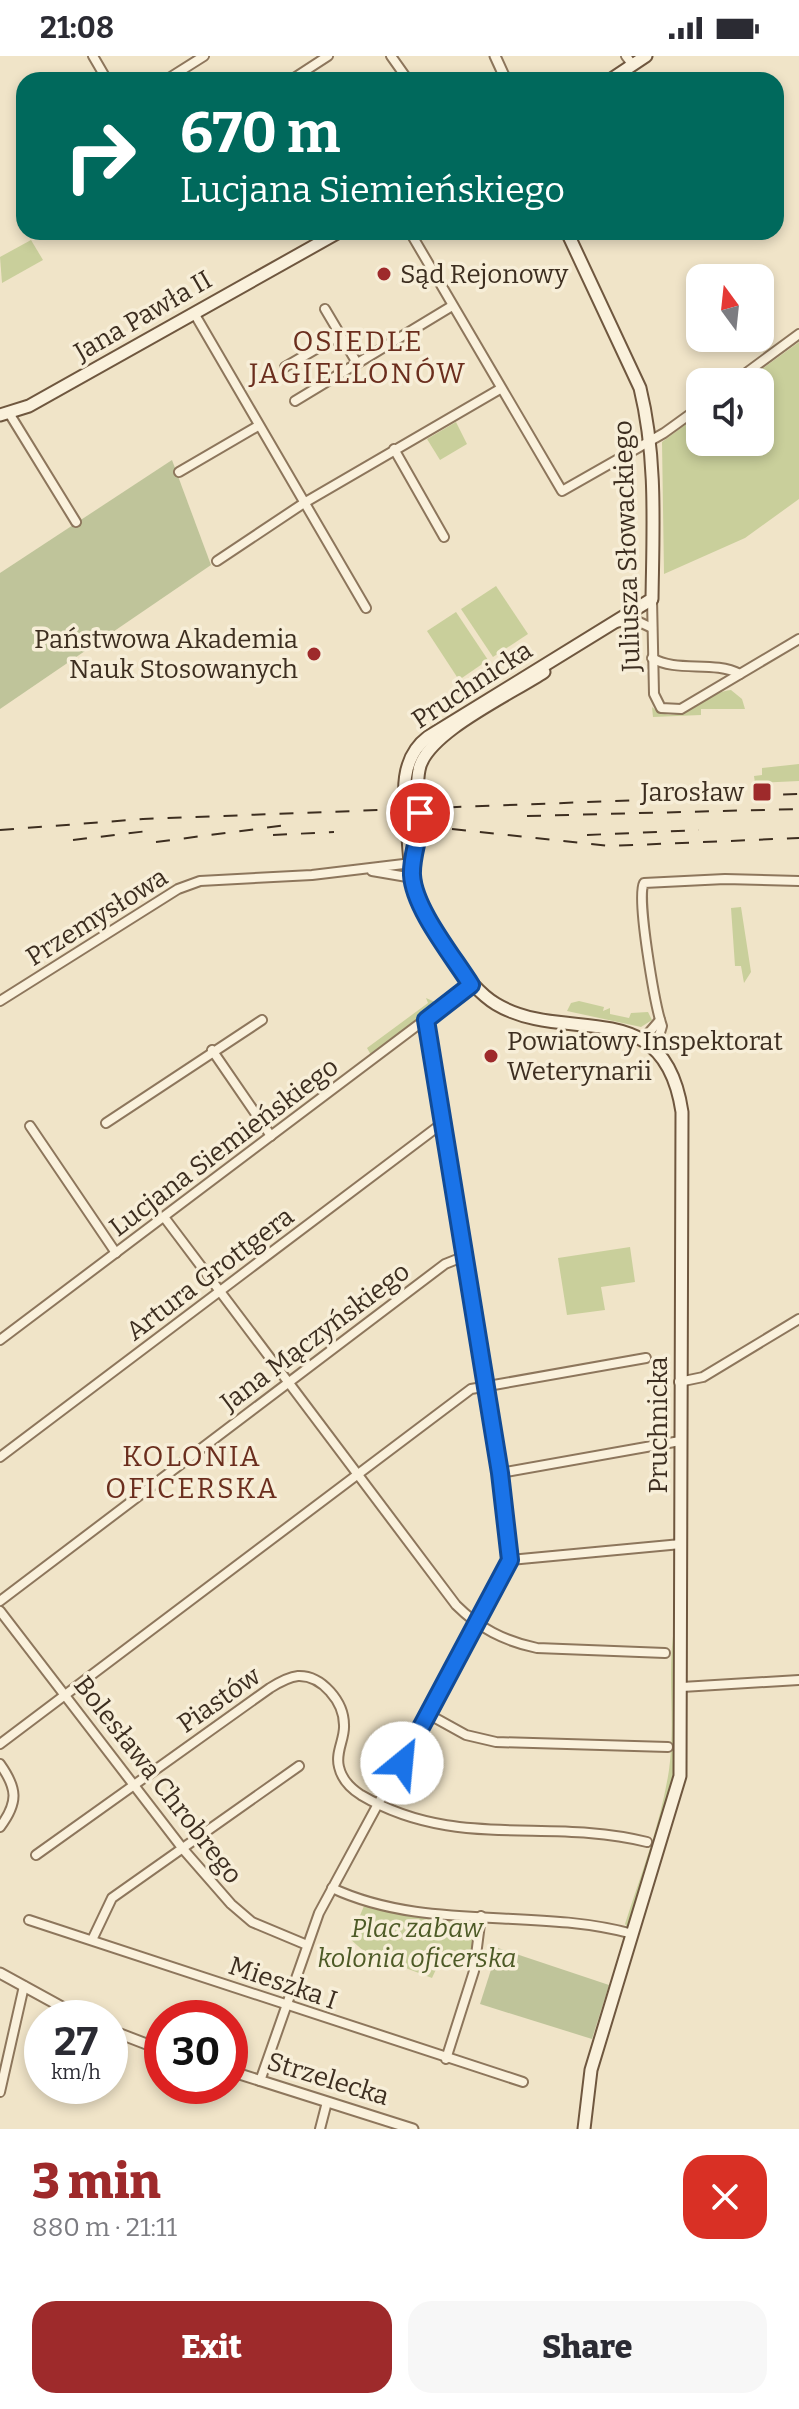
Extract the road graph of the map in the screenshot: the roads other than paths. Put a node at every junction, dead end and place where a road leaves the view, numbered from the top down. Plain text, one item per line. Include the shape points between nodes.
1 (204, 56) edge
2 (328, 56) edge
3 (646, 56) edge
4 (630, 57) edge
5 (179, 72) edge
6 (303, 72) edge
7 (609, 72) edge
8 (622, 72) edge
9 (320, 240) edge
10 (323, 240) edge
11 (415, 240) edge
12 (571, 240) edge
13 (304, 250) junction
14 (452, 306) junction
15 (325, 309) dead end
16 (194, 313) junction
17 (799, 334) edge
18 (340, 335) junction
19 (357, 363) junction
20 (285, 367) dead end
21 (753, 368) edge
22 (500, 389) junction
23 (295, 401) dead end
24 (4, 414) edge
25 (686, 416) edge
26 (258, 426) junction
27 (651, 440) junction
28 (394, 449) junction
29 (179, 472) dead end
30 (304, 503) junction
31 (76, 522) dead end
32 (444, 537) dead end
33 (217, 561) dead end
34 (652, 599) junction
35 (366, 608) dead end
36 (614, 623) junction
37 (652, 628) junction
38 (799, 639) edge
39 (652, 658) junction
40 (740, 674) junction
41 (412, 863) junction
42 (363, 870) junction
43 (413, 878) junction
44 (799, 881) edge
45 (471, 985) junction
46 (0, 1001) edge
47 (262, 1020) dead end
48 (426, 1020) junction
49 (645, 1043) junction
50 (212, 1050) junction
51 (444, 1122) junction
52 (106, 1123) dead end
53 (30, 1126) dead end
54 (271, 1136) junction
55 (164, 1217) junction
56 (116, 1253) junction
57 (465, 1256) junction
58 (220, 1292) junction
59 (799, 1319) edge
60 (0, 1340) edge
61 (646, 1358) dead end
62 (289, 1382) junction
63 (679, 1382) junction
64 (485, 1384) junction
65 (680, 1441) junction
66 (0, 1457) edge
67 (500, 1473) junction
68 (358, 1474) junction
69 (681, 1544) junction
70 (510, 1560) junction
71 (0, 1601) edge
72 (0, 1611) edge
73 (477, 1625) junction
74 (665, 1653) dead end
75 (799, 1680) edge
76 (682, 1687) junction
77 (66, 1694) junction
78 (428, 1714) junction
79 (0, 1744) edge
80 (668, 1747) dead end
81 (0, 1764) edge
82 (299, 1766) dead end
83 (135, 1785) junction
84 (379, 1805) junction
85 (0, 1827) edge
86 (647, 1842) dead end
87 (183, 1849) junction
88 (36, 1855) dead end
89 (332, 1888) junction
90 (481, 1916) junction
91 (29, 1920) dead end
92 (633, 1934) junction
93 (92, 1940) junction
94 (307, 1945) junction
95 (0, 1973) edge
96 (24, 1986) junction
97 (49, 2000) edge
98 (287, 2004) junction
99 (446, 2059) junction
100 (248, 2077) edge
101 (260, 2081) junction
102 (523, 2082) dead end
103 (0, 2092) edge
104 (327, 2102) junction
105 (320, 2129) edge
106 (413, 2129) edge
107 (584, 2129) edge

1 - 5 street
2 - 6 street
3 - 8 main road
4 - 7 main road
9 - 13 main road, Jana Pawła II
10 - 13 main road, Jana Pawła II
11 - 14 street
12 - 27 main road, Juliusza Słowackiego via 640,388
13 - 16 main road, Jana Pawła II
14 - 19 street
14 - 22 street
15 - 18 street
16 - 24 main road, Jana Pawła II via 29,406
16 - 26 street
17 - 21 street
18 - 19 street
18 - 20 street
19 - 23 street
22 - 27 street via 562,491
22 - 28 street
24 - 31 street
25 - 27 street
26 - 29 street
26 - 30 street
27 - 34 main road, Juliusza Słowackiego
28 - 30 street
28 - 32 street
30 - 33 street
30 - 35 street
34 - 36 main road, Pruchnicka
34 - 37 street, Juliusza Słowackiego
36 - 37 street via 635,620
36 - 41 main road, Pruchnicka via 418,745 405,773
37 - 39 street, Juliusza Słowackiego
38 - 40 street
39 - 40 street
39 - 40 street, Juliusza Słowackiego via 657,703 667,710 681,709
41 - 42 street
41 - 43 main road, Pruchnicka
42 - 43 street
42 - 46 street, Przemysłowa via 200,881 178,889
43 - 45 main road, Pruchnicka via 431,921
44 - 49 street via 644,883 641,896 660,1020 659,1036
45 - 48 street, Lucjana Siemieńskiego
45 - 49 main road, Pruchnicka via 498,1006 520,1014 615,1029
47 - 50 street
48 - 51 street
48 - 54 street, Lucjana Siemieńskiego
49 - 63 main road, Pruchnicka via 676,1081 682,1112
50 - 52 street
50 - 54 street
51 - 57 street
51 - 58 street, Artura Grottgera
53 - 56 street
54 - 55 street, Lucjana Siemieńskiego
55 - 56 street, Lucjana Siemieńskiego
55 - 58 street
56 - 60 street, Lucjana Siemieńskiego
57 - 62 street, Jana Mączyńskiego via 445,1264
57 - 64 street
58 - 62 street
58 - 66 street, Artura Grottgera
59 - 63 street via 703,1377
61 - 64 street
62 - 68 street
62 - 71 street, Jana Mączyńskiego
63 - 65 main road, Pruchnicka
64 - 67 street
64 - 68 street via 471,1389
65 - 67 street
65 - 69 main road, Pruchnicka
67 - 70 street
68 - 73 street via 456,1605
68 - 77 street
69 - 70 street
69 - 76 main road, Pruchnicka
70 - 73 street
72 - 77 street, Bolesława Chrobrego
73 - 74 street via 537,1648
73 - 78 street
75 - 76 street
76 - 92 main road, Pruchnicka via 680,1776
77 - 79 street
77 - 83 street, Bolesława Chrobrego
78 - 80 street via 466,1735 496,1742
78 - 84 street
81 - 85 street via 13,1782 16,1798
82 - 87 street
83 - 84 street, Piastów via 270,1688 298,1676 315,1679 336,1700 345,1727 338,1764 343,1778
83 - 87 street, Bolesława Chrobrego
83 - 88 street, Piastów
84 - 86 street, Piastów via 435,1826 616,1834
84 - 89 street
87 - 93 street via 112,1898
87 - 94 street, Bolesława Chrobrego via 252,1922
89 - 90 street via 387,1909
89 - 94 street
90 - 92 street via 579,1923
90 - 99 street via 474,1971
91 - 93 street, Mieszka I
92 - 107 main road, Pruchnicka via 591,2070
93 - 98 street, Mieszka I
94 - 98 street
95 - 96 street
96 - 97 street
96 - 103 street
98 - 99 street, Mieszka I
98 - 101 street
99 - 102 street, Mieszka I
100 - 101 street, Strzelecka
101 - 104 street, Strzelecka
104 - 105 street
104 - 106 street, Strzelecka

